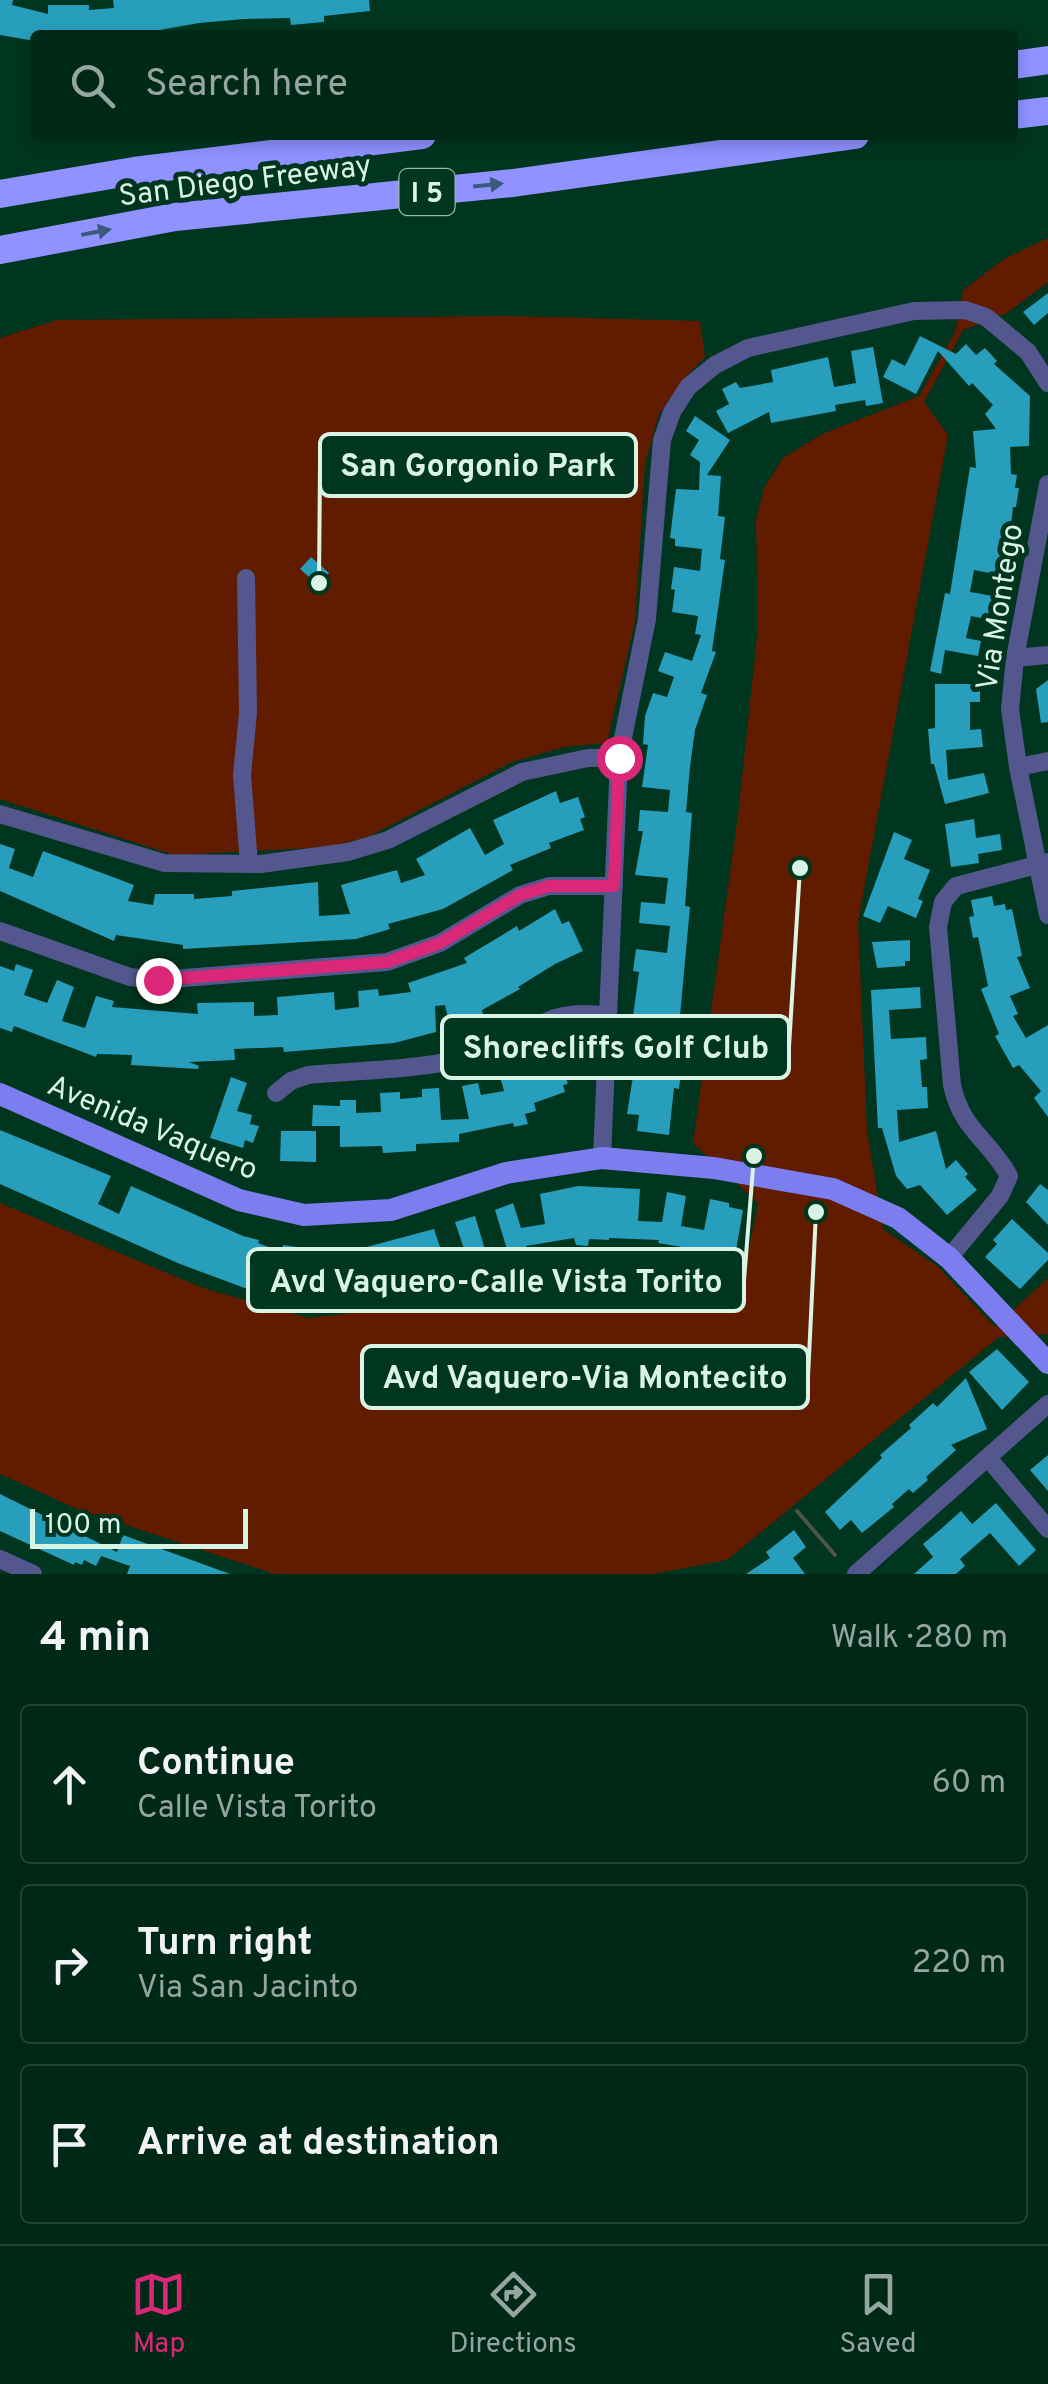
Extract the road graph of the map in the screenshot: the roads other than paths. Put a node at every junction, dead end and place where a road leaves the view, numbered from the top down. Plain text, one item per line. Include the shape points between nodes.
1 (1048, 60) edge
2 (1018, 64) edge
3 (1048, 110) edge
4 (1018, 113) edge
5 (382, 140) edge
6 (819, 140) edge
7 (0, 194) edge
8 (0, 250) edge
9 (1048, 383) edge
10 (1048, 484) edge
11 (1042, 548) edge
12 (246, 578) dead end
13 (1048, 655) edge
14 (1016, 658) junction
15 (619, 758) junction
16 (1048, 761) edge
17 (1018, 767) junction
18 (0, 814) edge
19 (1043, 863) edge
20 (248, 864) junction
21 (614, 886) junction
22 (1048, 915) edge
23 (0, 931) edge
24 (608, 1016) junction
25 (276, 1093) dead end
26 (0, 1094) edge
27 (602, 1158) junction
28 (949, 1258) junction
29 (1048, 1364) edge
30 (1048, 1404) edge
31 (988, 1458) junction
32 (1048, 1528) edge
33 (0, 1558) edge
34 (34, 1574) edge
35 (856, 1574) edge

1 - 2 highway
3 - 4 highway
5 - 7 highway, San Diego Freeway / I 5
8 -> 6 highway, San Diego Freeway / I 5 via 175,218 513,183
9 - 15 street via 1028,352 986,317 965,310 914,311 748,348 688,386 662,440 648,619
10 - 11 street, Via Montego
11 - 14 street, Via Montego
12 - 20 street via 242,775
13 - 14 street
14 - 17 street, Via Montego via 1010,708
15 - 20 street via 522,772 388,840 348,852
15 - 21 street
16 - 17 street
17 - 19 street, Via Montego
18 - 20 street via 164,863
19 - 22 street, Via Montego
19 - 28 street via 956,886 944,902 938,928 956,1108 1009,1176
21 - 23 street via 549,886 520,895 440,943 387,962 158,980 130,977
21 - 24 street
24 - 25 street via 556,1015 482,1054 308,1075
24 - 27 street
26 - 27 main road, Avenida Vaquero via 239,1200 304,1215 391,1210 506,1173
27 - 28 main road, Avenida Vaquero via 833,1189 898,1218
28 - 29 main road, Avenida Vaquero
30 - 31 street
31 - 32 street
31 - 35 street
33 - 34 street

